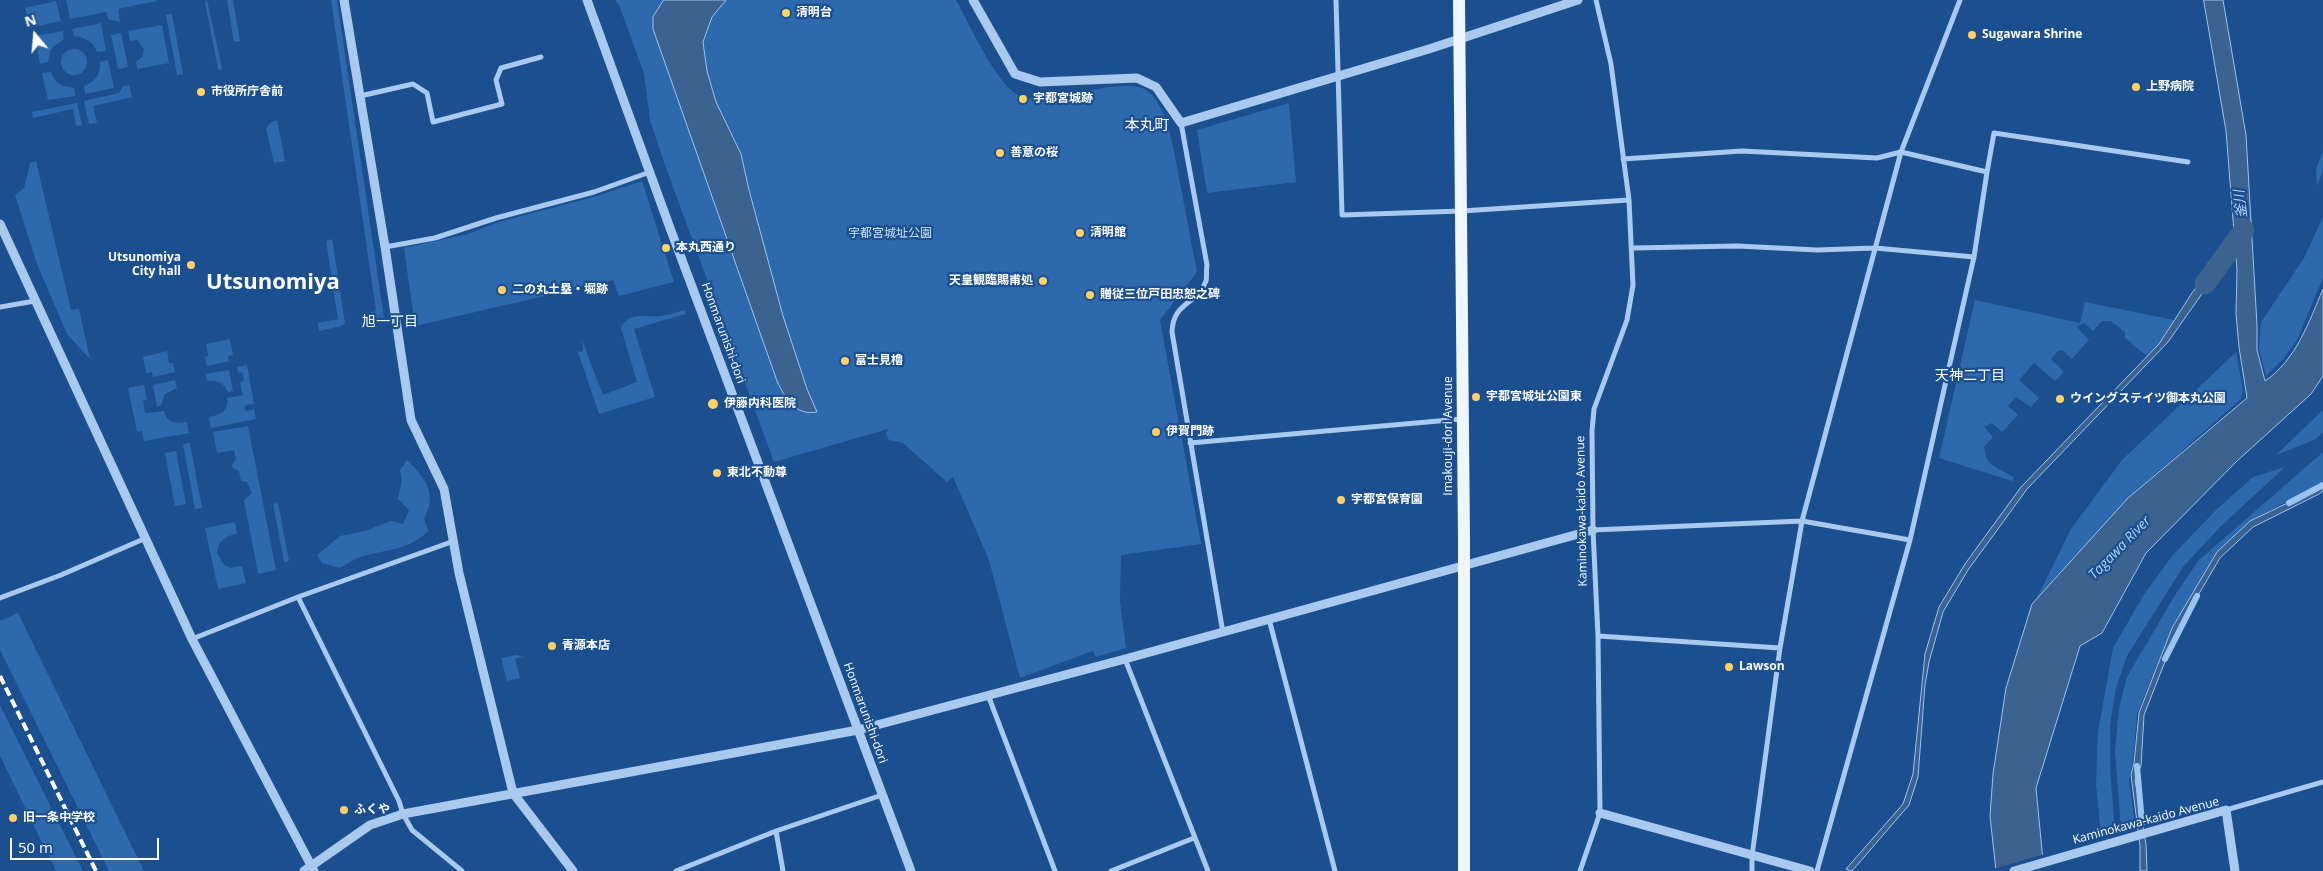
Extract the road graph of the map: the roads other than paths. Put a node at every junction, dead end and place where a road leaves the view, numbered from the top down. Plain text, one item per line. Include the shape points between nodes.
1 (344, 0) edge
2 (587, 0) edge
3 (974, 0) edge
4 (1336, 0) edge
5 (1459, 0) edge
6 (1578, 0) edge
7 (1596, 0) edge
8 (1960, 0) edge
9 (1460, 38) junction
10 (541, 57) dead end
11 (1339, 76) junction
12 (360, 96) junction
13 (1181, 123) junction
14 (1901, 152) junction
15 (1623, 159) junction
16 (2188, 162) dead end
17 (650, 172) junction
18 (1987, 172) junction
19 (1629, 200) junction
20 (1462, 211) junction
21 (0, 224) edge
22 (385, 247) junction
23 (1633, 248) junction
24 (1875, 248) junction
25 (1974, 257) junction
26 (35, 301) junction
27 (0, 306) edge
28 (1463, 419) junction
29 (1190, 443) junction
30 (1802, 521) junction
31 (1593, 530) junction
32 (146, 538) junction
33 (455, 540) junction
34 (1910, 540) junction
35 (1464, 564) junction
36 (298, 597) junction
37 (0, 598) edge
38 (1269, 619) junction
39 (1222, 633) junction
40 (1598, 636) junction
41 (192, 639) junction
42 (1780, 648) junction
43 (1125, 659) junction
44 (988, 695) junction
45 (858, 730) junction
46 (2323, 782) edge
47 (513, 793) junction
48 (882, 795) junction
49 (2226, 810) junction
50 (403, 814) junction
51 (1600, 814) junction
52 (776, 831) junction
53 (1194, 838) junction
54 (1752, 856) junction
55 (310, 869) edge
56 (462, 871) edge
57 (573, 871) edge
58 (676, 871) edge
59 (783, 871) edge
60 (911, 871) edge
61 (1055, 871) edge
62 (1110, 871) edge
63 (1208, 871) edge
64 (1335, 871) edge
65 (1464, 871) edge
66 (1580, 871) edge
67 (1752, 871) edge
68 (1810, 871) edge
69 (1817, 871) edge
70 (2014, 871) edge
71 (2235, 871) edge

1 - 12 street
2 - 17 street, Honmarunishi-dori
3 - 13 street via 1015,74 1040,82 1137,78 1156,87
4 - 11 street
5 - 9 main road, Imakouji-dori Avenue
6 - 9 street
7 - 15 street, Kaminokawa-kaido Avenue via 1611,64
8 - 14 street
9 - 11 street
9 - 20 main road, Imakouji-dori Avenue
10 - 12 street via 501,68 496,80 502,104 433,122 427,93 413,84
11 - 13 street
11 - 20 street via 1342,215
12 - 22 street
13 - 29 street via 1206,265 1206,281 1201,290 1172,320
14 - 15 street via 1877,158 1742,151
14 - 18 street
14 - 24 street
15 - 19 street, Kaminokawa-kaido Avenue
16 - 18 street via 1994,134
17 - 22 street via 594,192 435,238
17 - 45 street, Honmarunishi-dori
18 - 25 street
19 - 20 street
19 - 23 street, Kaminokawa-kaido Avenue
20 - 28 main road, Imakouji-dori Avenue
21 - 26 street
22 - 33 street via 411,420 444,489
23 - 24 street
23 - 31 street, Kaminokawa-kaido Avenue via 1631,303 1594,408
24 - 25 street
24 - 30 street
25 - 34 street
26 - 27 street
26 - 32 street
28 - 29 street
28 - 35 main road, Imakouji-dori Avenue
29 - 39 street
30 - 31 street
30 - 34 street
30 - 42 street
31 - 35 street
31 - 40 street, Kaminokawa-kaido Avenue
32 - 37 street
32 - 41 street
33 - 36 street
33 - 47 street via 461,580
34 - 69 street
35 - 38 street
35 - 65 main road, Imakouji-dori Avenue
36 - 41 street
36 - 50 street via 400,801
38 - 39 street
38 - 64 street
39 - 43 street
40 - 42 street
40 - 51 street, Kaminokawa-kaido Avenue
41 - 55 street
42 - 54 street
43 - 44 street
43 - 53 street
44 - 45 street
44 - 61 street
45 - 47 street
45 - 48 street, Honmarunishi-dori
46 - 49 street
47 - 50 street
47 - 57 street
48 - 52 street
48 - 60 street, Honmarunishi-dori
49 - 70 street, Kaminokawa-kaido Avenue
49 - 71 street, Kaminokawa-kaido Avenue
50 - 55 street via 370,825
50 - 56 street via 412,830
51 - 54 street
51 - 66 street, Kaminokawa-kaido Avenue
52 - 58 street
52 - 59 street
53 - 62 street
53 - 63 street
54 - 67 street
54 - 68 street

